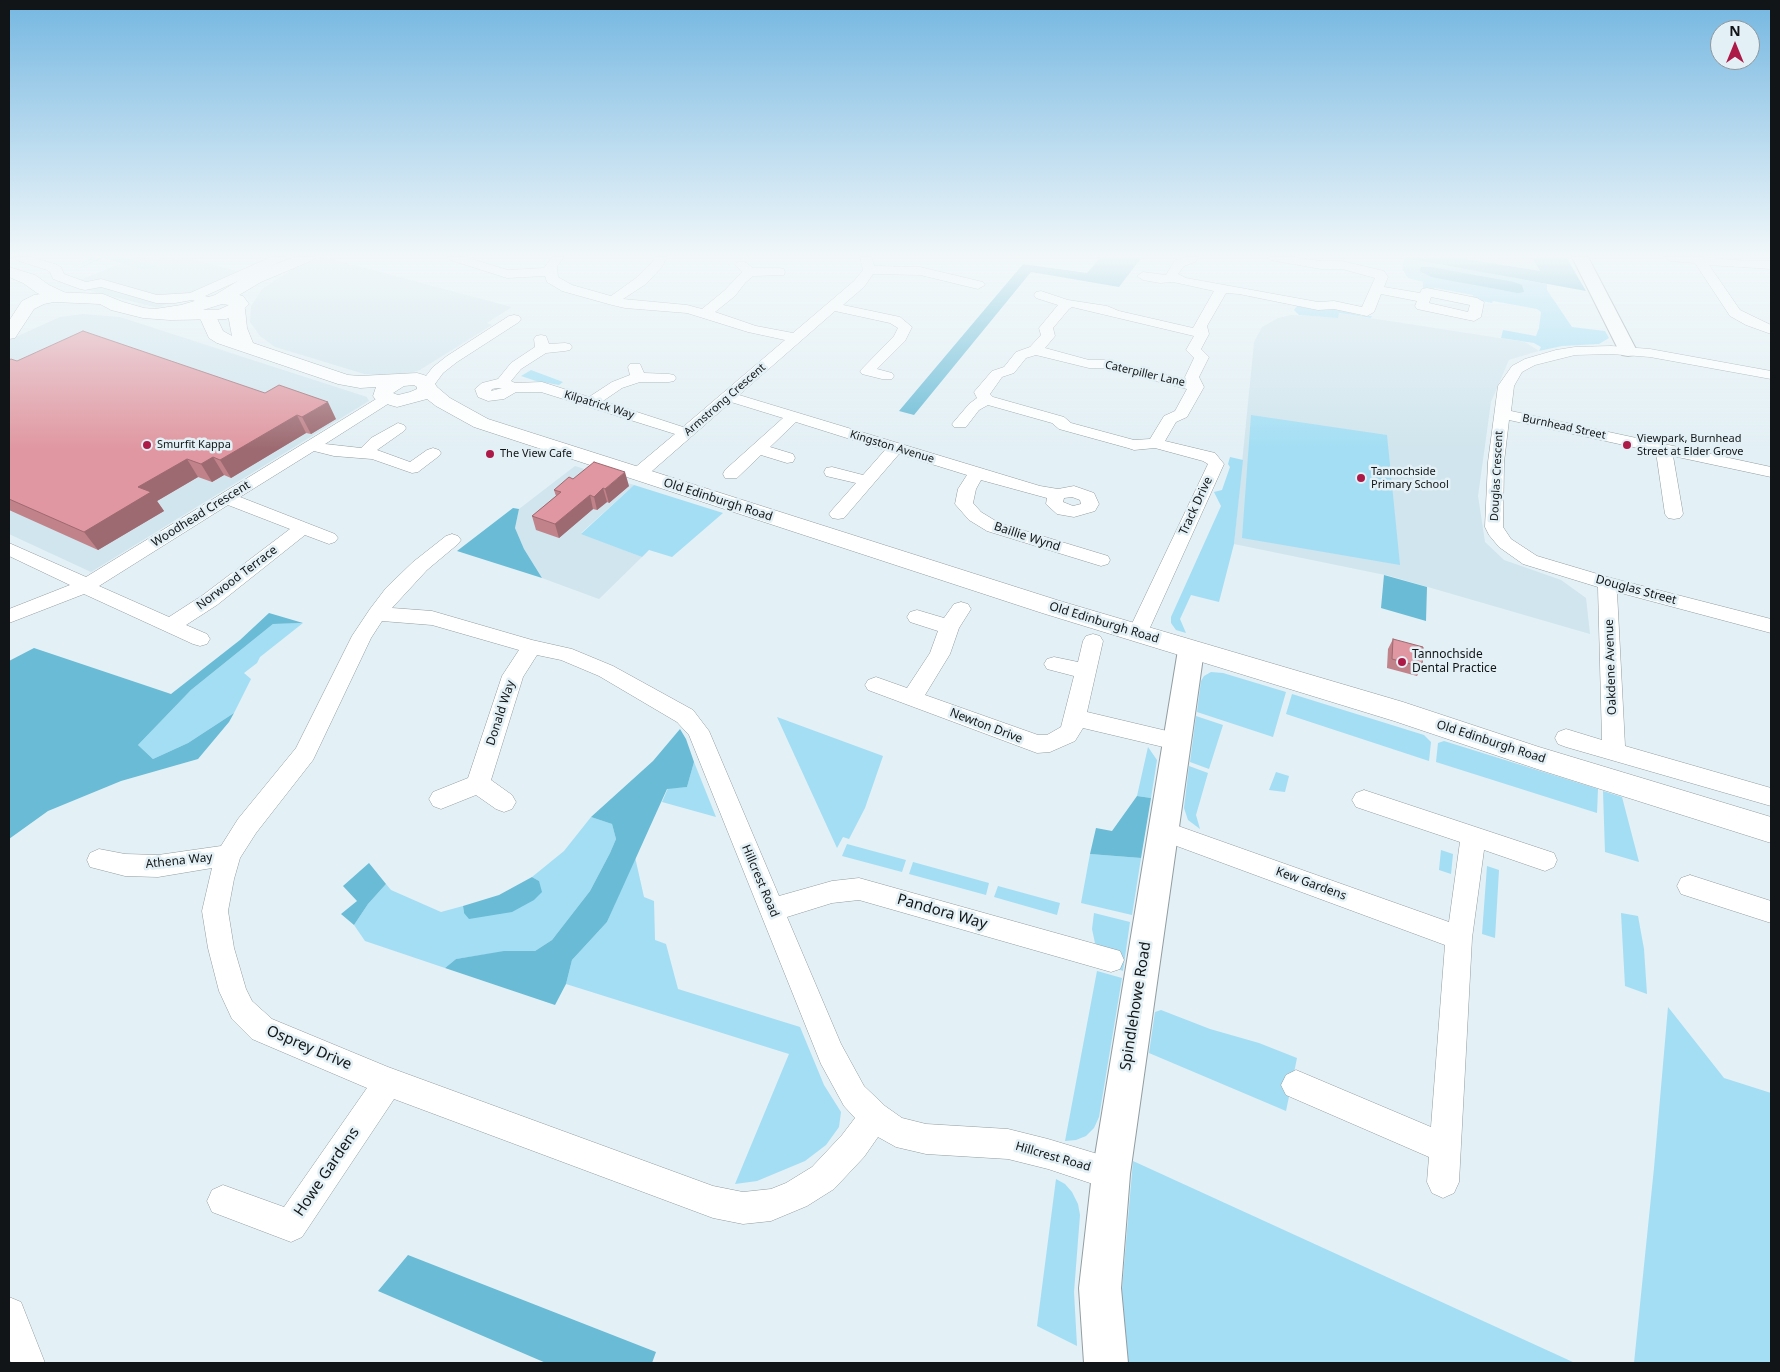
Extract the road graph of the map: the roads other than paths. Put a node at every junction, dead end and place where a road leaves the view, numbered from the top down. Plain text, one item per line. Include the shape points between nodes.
1 (18, 321) edge
2 (31, 321) edge
3 (215, 321) edge
4 (230, 321) edge
5 (511, 321) edge
6 (520, 321) edge
7 (726, 321) edge
8 (817, 321) edge
9 (896, 321) edge
10 (1052, 321) edge
11 (1146, 321) edge
12 (1203, 321) edge
13 (1613, 321) edge
14 (1749, 321) edge
15 (530, 324) dead end
16 (1771, 330) edge
17 (9, 334) edge
18 (1202, 334) junction
19 (796, 338) junction
20 (244, 345) junction
21 (564, 347) dead end
22 (1036, 350) junction
23 (1628, 350) junction
24 (1771, 375) edge
25 (887, 376) dead end
26 (669, 378) dead end
27 (360, 382) junction
28 (422, 386) junction
29 (1196, 386) junction
30 (384, 396) junction
31 (728, 396) junction
32 (986, 399) junction
33 (592, 402) junction
34 (1503, 414) junction
35 (794, 416) junction
36 (960, 424) dead end
37 (398, 428) dead end
38 (687, 433) junction
39 (1156, 443) junction
40 (312, 446) junction
41 (1664, 448) junction
42 (759, 449) junction
43 (895, 449) junction
44 (366, 452) junction
45 (434, 453) dead end
46 (787, 458) dead end
47 (832, 472) dead end
48 (1771, 472) edge
49 (977, 473) junction
50 (638, 474) junction
51 (731, 474) dead end
52 (866, 481) junction
53 (1058, 494) dead end
54 (227, 498) junction
55 (838, 514) dead end
56 (1674, 514) dead end
57 (303, 528) junction
58 (329, 538) dead end
59 (452, 540) dead end
60 (1505, 543) joint
61 (9, 549) edge
62 (1101, 560) dead end
63 (1606, 583) junction
64 (86, 585) junction
65 (961, 609) dead end
66 (377, 614) junction
67 (9, 616) edge
68 (917, 617) dead end
69 (169, 626) junction
70 (1771, 626) edge
71 (949, 627) junction
72 (1138, 632) junction
73 (200, 639) dead end
74 (1093, 640) dead end
75 (532, 647) junction
76 (1190, 650) junction
77 (1054, 664) dead end
78 (1086, 671) junction
79 (876, 685) dead end
80 (912, 698) junction
81 (1075, 718) junction
82 (1566, 738) dead end
83 (1176, 742) junction
84 (1614, 752) junction
85 (478, 784) junction
86 (1771, 797) edge
87 (441, 799) dead end
88 (1364, 800) dead end
89 (504, 802) dead end
90 (1771, 830) edge
91 (1164, 831) junction
92 (1472, 837) junction
93 (229, 855) junction
94 (99, 860) dead end
95 (1544, 860) dead end
96 (1690, 886) dead end
97 (772, 910) junction
98 (1771, 912) edge
99 (1459, 938) junction
100 (1111, 960) dead end
101 (388, 1082) junction
102 (1296, 1085) dead end
103 (874, 1117) junction
104 (1445, 1148) junction
105 (1111, 1174) junction
106 (1443, 1182) dead end
107 (223, 1201) dead end
108 (9, 1314) edge
109 (28, 1363) edge
110 (1106, 1363) edge

1 - 17 main road
2 - 17 main road
3 - 20 main road, Old Edinburgh Road via 215,334
4 - 20 main road via 238,328
5 - 28 street via 452,359
6 - 15 street
7 - 19 street
8 - 19 street, Armstrong Crescent
9 - 25 street via 905,327 900,338 867,371
10 - 22 street via 1046,328 1048,336
11 - 18 street
12 - 18 street via 1200,326
13 - 23 street
14 - 16 street
18 - 29 street via 1193,350 1202,357 1192,377
19 - 31 street, Armstrong Crescent
20 - 27 main road, Old Edinburgh Road
21 - 33 street, Kilpatrick Way via 541,344 516,366 506,385 542,388
22 - 29 street, Caterpiller Lane
22 - 32 street via 1021,356 1009,370 997,374 982,392
23 - 24 street, Douglas Crescent
23 - 34 street, Douglas Crescent via 1556,354 1517,369 1506,386
26 - 33 street via 636,372
27 - 28 main road, Old Edinburgh Road
27 - 30 main road, Old Edinburgh Road
28 - 30 main road via 390,385
28 - 50 main road, Old Edinburgh Road via 482,423
29 - 39 street via 1181,414 1170,419
30 - 40 street, Woodhead Crescent
31 - 35 street, Kingston Avenue
31 - 38 street, Armstrong Crescent
32 - 36 street via 977,404
32 - 39 street, Track Drive via 1134,445
33 - 38 street, Kilpatrick Way
34 - 41 street, Burnhead Street
34 - 60 street, Douglas Crescent via 1496,462 1494,527
35 - 42 street
35 - 43 street, Kingston Avenue
37 - 44 street
38 - 50 street, Armstrong Crescent
39 - 72 street, Track Drive via 1210,457 1216,464
40 - 44 street via 334,451
40 - 54 street, Woodhead Crescent
41 - 48 street, Burnhead Street
41 - 56 street
42 - 46 street
42 - 51 street
43 - 49 street, Kingston Avenue
43 - 52 street
44 - 45 street via 412,468
47 - 52 street
49 - 53 street, Kingston Avenue
49 - 62 street, Baillie Wynd via 967,489 964,504 975,516 993,527
50 - 72 main road, Old Edinburgh Road
52 - 55 street
54 - 57 street
54 - 64 street, Woodhead Crescent
57 - 58 street
57 - 69 street, Norwood Terrace via 210,600
59 - 66 street, Osprey Drive via 420,566
60 - 63 street, Douglas Street via 1530,560
61 - 64 street
63 - 70 street, Douglas Street
63 - 84 street, Oakdene Avenue
64 - 67 street, Woodhead Crescent
64 - 69 street
65 - 71 street
66 - 75 street, Hillcrest Road via 432,618
66 - 93 street, Osprey Drive via 362,636 305,754 247,826
68 - 71 street
69 - 73 street
71 - 80 street via 940,654
72 - 76 main road, Old Edinburgh Road
74 - 78 street, Newton Drive
75 - 85 street, Donald Way via 513,676
75 - 97 street, Hillcrest Road via 565,654 606,671 692,723
76 - 83 street, Spindlehowe Road
76 - 90 main road, Old Edinburgh Road via 1403,713
77 - 78 street
78 - 81 street, Newton Drive
79 - 80 street, Newton Drive
80 - 81 street, Newton Drive via 1037,744 1061,739 1071,731
81 - 83 street
82 - 84 street
83 - 91 street, Spindlehowe Road
84 - 86 street
85 - 87 street
85 - 89 street
88 - 92 street
91 - 99 street, Kew Gardens
91 - 105 street, Spindlehowe Road
92 - 95 street
92 - 99 street
93 - 94 street, Athena Way via 158,866
93 - 101 street, Osprey Drive via 215,911 233,991 242,1010 262,1029
96 - 98 street
97 - 100 street, Pandora Way via 832,892 859,889
97 - 103 street, Hillcrest Road via 831,1054 854,1096
99 - 104 street
101 - 103 street, Osprey Drive via 713,1202 743,1208 771,1205 796,1195 823,1178
101 - 107 street, Howe Gardens via 290,1226
102 - 104 street
103 - 105 street, Hillcrest Road via 896,1132 926,1139 1008,1144
104 - 106 street
105 - 110 street, Spindlehowe Road via 1100,1288
108 - 109 street

